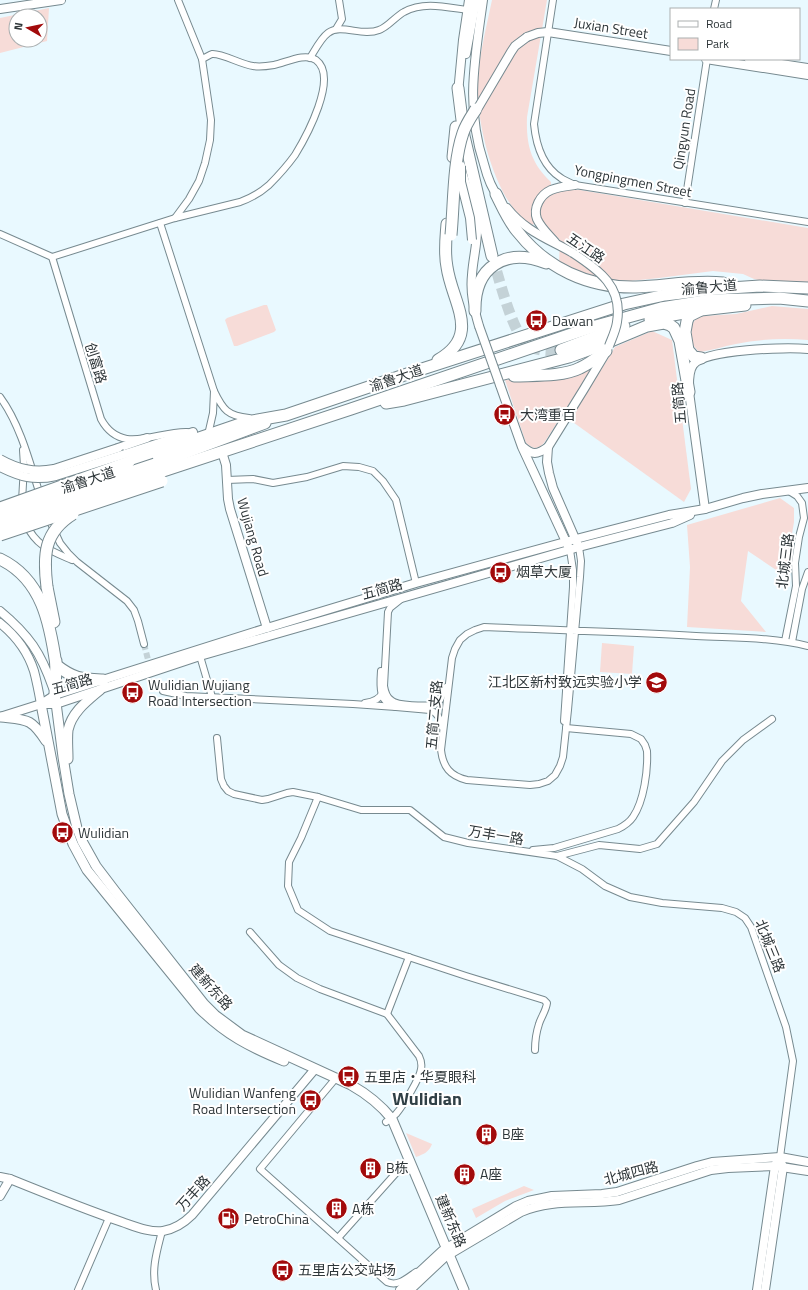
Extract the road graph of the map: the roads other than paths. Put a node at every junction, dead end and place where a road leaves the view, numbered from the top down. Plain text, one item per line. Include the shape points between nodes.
1 (61, 0) edge
2 (178, 0) edge
3 (339, 0) edge
4 (469, 0) edge
5 (476, 0) edge
6 (483, 0) edge
7 (553, 0) edge
8 (0, 9) edge
9 (467, 10) junction
10 (336, 29) junction
11 (548, 32) junction
12 (670, 51) edge
13 (310, 58) junction
14 (202, 59) junction
15 (707, 60) edge
16 (713, 60) edge
17 (756, 60) edge
18 (808, 68) edge
19 (808, 75) edge
20 (459, 84) junction
21 (476, 109) junction
22 (456, 127) junction
23 (575, 185) junction
24 (496, 194) junction
25 (685, 203) junction
26 (175, 218) junction
27 (808, 222) edge
28 (160, 223) junction
29 (0, 234) edge
30 (557, 244) junction
31 (492, 256) tunnel mouth
32 (52, 257) junction
33 (554, 266) junction
34 (448, 274) junction
35 (472, 274) junction
36 (760, 286) junction
37 (808, 288) edge
38 (779, 298) junction
39 (808, 301) edge
40 (701, 310) junction
41 (475, 311) junction
42 (607, 349) junction
43 (808, 349) edge
44 (561, 350) tunnel mouth
45 (701, 358) junction
46 (419, 370) junction
47 (486, 378) junction
48 (214, 391) junction
49 (689, 392) junction
50 (0, 397) edge
51 (352, 409) junction
52 (286, 415) junction
53 (257, 419) junction
54 (193, 432) junction
55 (208, 435) junction
56 (20, 437) junction
57 (147, 438) junction
58 (522, 447) junction
59 (548, 447) junction
60 (222, 452) junction
61 (127, 458) junction
62 (0, 459) edge
63 (0, 467) edge
64 (158, 473) junction
65 (227, 480) junction
66 (808, 486) edge
67 (789, 491) junction
68 (86, 506) junction
69 (0, 508) edge
70 (705, 509) junction
71 (0, 517) edge
72 (0, 525) edge
73 (0, 535) edge
74 (576, 539) junction
75 (566, 541) junction
76 (579, 547) junction
77 (570, 550) junction
78 (0, 559) edge
79 (77, 562) junction
80 (808, 572) edge
81 (416, 583) junction
82 (405, 596) junction
83 (376, 604) junction
84 (0, 611) edge
85 (0, 623) edge
86 (267, 628) junction
87 (573, 630) junction
88 (26, 635) junction
89 (785, 641) junction
90 (792, 642) junction
91 (144, 644) tunnel mouth
92 (808, 646) edge
93 (200, 656) junction
94 (56, 665) junction
95 (449, 682) junction
96 (101, 685) junction
97 (384, 686) junction
98 (163, 691) tunnel mouth
99 (382, 695) junction
100 (212, 697) junction
101 (56, 700) junction
102 (41, 704) junction
103 (353, 704) junction
104 (396, 708) junction
105 (0, 717) edge
106 (772, 719) dead end
107 (566, 728) junction
108 (443, 734) junction
109 (217, 738) dead end
110 (49, 746) junction
111 (63, 757) junction
112 (69, 794) junction
113 (318, 797) junction
114 (524, 852) junction
115 (557, 856) junction
116 (250, 932) dead end
117 (409, 957) junction
118 (387, 1014) junction
119 (535, 1050) dead end
120 (313, 1071) junction
121 (334, 1080) junction
122 (389, 1120) junction
123 (780, 1157) junction
124 (808, 1162) edge
125 (405, 1163) junction
126 (779, 1166) junction
127 (808, 1171) edge
128 (0, 1177) edge
129 (10, 1179) junction
130 (0, 1196) edge
131 (110, 1218) junction
132 (162, 1231) junction
133 (338, 1238) junction
134 (446, 1252) junction
135 (427, 1264) junction
136 (78, 1290) edge
137 (156, 1290) edge
138 (400, 1290) edge
139 (410, 1290) edge
140 (458, 1290) edge
141 (464, 1290) edge
142 (757, 1290) edge
143 (765, 1290) edge

1 - 8 main road
2 - 14 street
3 - 10 street via 342,19
4 - 9 main road
5 - 20 main road
6 - 24 main road, 五江路 via 473,69 473,112 481,156
7 - 11 street, Yongpingmen Street
9 - 10 street via 420,6 404,12 381,30 368,33
9 - 20 main road
10 - 13 street via 328,33
11 - 12 main road, Juxian Street
11 - 21 main road, bridge via 527,37 516,46
11 - 23 street, Yongpingmen Street via 534,124 536,140 542,157 551,170
13 - 14 street via 260,66 212,54
13 - 26 street via 316,60 323,74 321,102 294,155 276,178 259,194 249,199
14 - 26 street via 211,120 210,140 199,181
15 - 25 street, Qingyun Road
16 - 19 main road
17 - 18 main road
20 - 22 main road
20 - 31 highway via 464,136
21 - 34 highway, bridge via 467,123 456,170
21 - 35 main road, bridge via 466,135 460,171 470,218
22 - 34 highway via 446,240
22 - 35 main road via 460,164 477,224
23 - 25 street, Yongpingmen Street
23 - 30 main road via 549,191 538,202 538,220
24 - 30 main road, 五江路 via 516,219 534,233
24 - 33 highway via 516,230 533,249
25 - 27 street, Yongpingmen Street
26 - 28 street
28 - 32 street
28 - 48 street
29 - 32 street
30 - 42 main road, 五江路, bridge via 599,270 612,287 618,308 617,322
32 - 57 street, 创富路 via 101,419 109,431 120,437 132,440
33 - 36 highway via 605,285 637,286 700,281
33 - 41 highway via 523,257 499,261 487,271 478,285
34 - 46 highway via 462,319 462,331 458,342 451,350
35 - 41 main road
36 - 37 highway, 渝鲁大道
36 - 46 highway, 渝鲁大道 via 689,291 643,299
38 - 39 highway, 渝鲁大道
38 - 40 highway via 737,307
38 - 51 highway, 渝鲁大道 via 711,300 661,308 592,327
40 - 44 highway via 628,324
40 - 45 highway via 689,316 685,332 688,350 697,358
41 - 58 main road, bridge
42 - 47 highway via 579,369 564,373
42 - 59 main road, 五江路
43 - 45 main road via 756,349
45 - 49 main road, 五简路 via 691,368
46 - 52 highway, 渝鲁大道
47 - 49 highway via 569,357 647,326 664,323 674,328 680,341
47 - 51 highway via 404,400
48 - 53 street via 226,411 241,417
48 - 55 street
49 - 70 main road, 五简路
50 - 56 street
51 - 60 highway, 渝鲁大道
52 - 53 highway, 渝鲁大道
52 - 64 highway via 228,438
53 - 55 highway, 渝鲁大道
54 - 55 street, 创富路
54 - 57 street, 创富路 via 169,433
54 - 61 main road
55 - 61 highway, 渝鲁大道
56 - 79 street via 46,513 60,543
56 - 79 street via 24,454 22,503 25,523 41,545
57 - 62 main road, bridge via 44,471 20,468
58 - 59 main road via 536,453
58 - 75 main road
59 - 74 main road via 547,462 553,488
60 - 64 highway, 渝鲁大道
60 - 65 main road, Wujiang Road
61 - 63 main road, bridge via 34,479
61 - 69 highway, 渝鲁大道, bridge
64 - 68 highway, bridge
64 - 71 highway, bridge via 14,511
64 - 72 highway, 渝鲁大道, bridge
65 - 81 street via 254,479 273,483 307,478 343,466 359,467 373,472 383,481 396,500
65 - 86 main road, Wujiang Road via 230,509
66 - 67 main road, 五简路
67 - 70 main road, 五简路 via 742,498
67 - 89 street, 北城三路 via 802,503 804,518 795,563 796,586
68 - 73 highway, bridge
68 - 94 highway, bridge via 60,523 48,545 45,570 55,627
70 - 74 main road, 五简路 via 669,515
70 - 76 main road, 五简路 via 672,523
74 - 75 main road, 五简路
74 - 76 main road
75 - 77 main road
75 - 81 main road, 五简路
76 - 77 main road, 五简路
76 - 87 street, 五简二支路 via 581,570
77 - 82 main road, 五简路
77 - 87 street, 五简二支路 via 573,570
78 - 94 highway via 24,574 35,590 46,616
79 - 91 street via 134,610
80 - 90 street, 北城三路 via 802,589
81 - 86 main road, 五简路
82 - 83 main road, 五简路
82 - 97 street via 388,612
83 - 93 main road, 五简路
83 - 99 street via 381,606 384,612 380,685
84 - 88 main road
85 - 102 main road via 19,642 28,656 34,670
86 - 96 main road, 五简路
87 - 89 street
87 - 95 street, 五简二支路 via 475,630 460,640 455,649
87 - 107 street, 五简二支路 via 564,715
88 - 94 main road
88 - 101 main road via 48,673
89 - 90 street
90 - 92 street
93 - 96 main road, 五简路
93 - 100 street
94 - 96 highway via 72,676
94 - 101 highway
95 - 97 street via 438,703 430,706 396,703 389,699
95 - 108 street, 五简二支路
96 - 101 main road, 五简路
96 - 112 main road via 74,716 68,728
97 - 99 street
98 - 100 street via 186,696
99 - 103 street via 371,702
99 - 104 street via 386,702
100 - 103 street
101 - 102 main road, 五简路
101 - 111 main road, 建新东路
102 - 105 main road, 五简路
102 - 110 main road, 建新东路
103 - 104 street
104 - 108 street via 430,710 439,717
105 - 110 main road via 20,719 33,724
106 - 115 street, 万丰一路 via 743,740 722,761 694,802 658,844 640,849 599,845
107 - 108 street, 五简二支路 via 563,757 555,776 540,784 530,785 459,778 449,771 442,760
107 - 114 street via 631,734 641,739 647,751 642,796 633,817 618,829 554,848
109 - 113 street, 万丰一路 via 221,778 228,791 262,800 293,792
110 - 111 main road via 56,743
110 - 120 main road, 建新东路 via 68,831 94,880 210,1020 254,1048
111 - 112 main road, 建新东路
112 - 120 main road, 建新东路 via 77,828 96,866 204,1004 242,1035
113 - 114 street, 万丰一路 via 361,810 410,810 444,837
113 - 117 street via 289,862 288,886 298,910 330,930
114 - 115 street, 万丰一路
115 - 123 street, 北城三路 via 582,869 605,886 630,897 662,903 722,908 745,918 751,927 786,1026 793,1061
116 - 118 street via 279,965 297,978
117 - 118 street
117 - 119 street via 544,1000 547,1009 538,1025
118 - 122 street via 421,1062 418,1079 402,1107
120 - 121 main road, 建新东路
120 - 132 main road, 万丰路 via 192,1215 175,1228
121 - 122 main road, 建新东路 via 362,1097
121 - 133 street via 260,1169
122 - 125 main road, 建新东路
122 - 134 main road, 建新东路
123 - 124 main road, 北城四路
123 - 126 main road, 北城三路
123 - 134 main road, 北城四路 via 712,1162 617,1192 552,1196 528,1201 516,1206
125 - 133 street
125 - 134 main road, 建新东路
126 - 127 main road, 北城四路
126 - 134 main road, 北城四路 via 711,1170 619,1200 541,1205 521,1212
126 - 142 main road, 北城三路
126 - 143 main road, 北城三路
128 - 129 main road, 万丰路
129 - 130 main road
129 - 131 main road, 万丰路
131 - 132 main road, 万丰路
131 - 136 street
132 - 137 street via 154,1258
133 - 135 street via 389,1283 399,1283
134 - 135 main road
134 - 139 main road
134 - 140 main road, 建新东路
134 - 141 main road, 建新东路
135 - 138 main road

